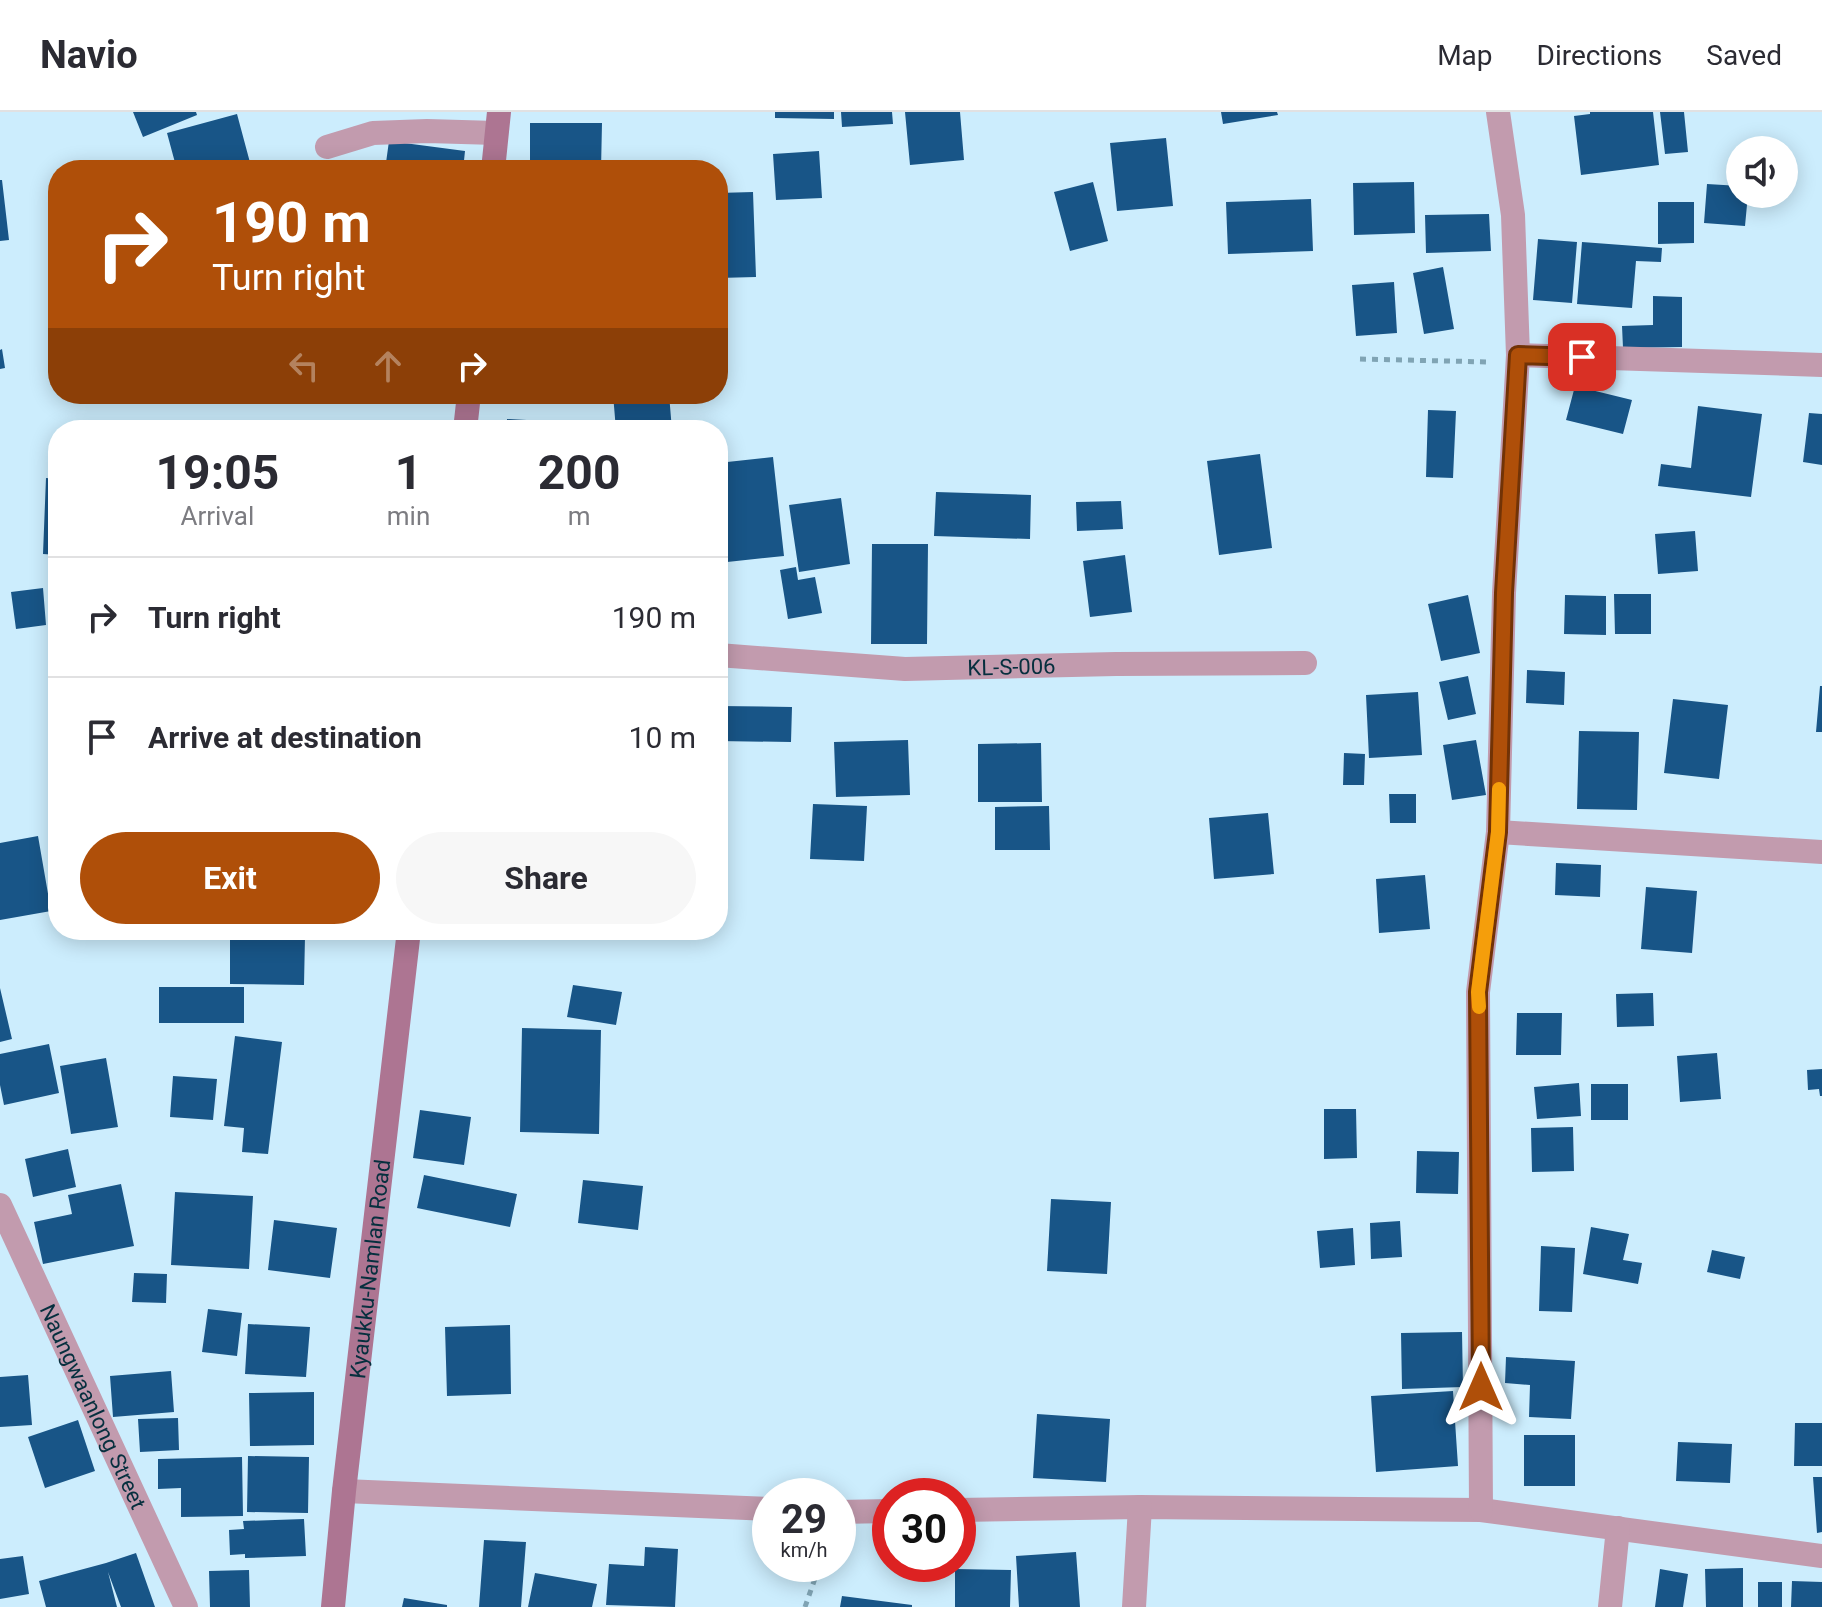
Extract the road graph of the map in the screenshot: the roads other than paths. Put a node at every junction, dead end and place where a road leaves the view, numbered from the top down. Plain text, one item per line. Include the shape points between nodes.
1 (1498, 112) edge
2 (498, 122) edge
3 (327, 147) dead end
4 (494, 160) edge
5 (1518, 359) junction
6 (1822, 365) edge
7 (728, 656) edge
8 (1305, 663) dead end
9 (1498, 832) junction
10 (1822, 852) edge
11 (408, 940) edge
12 (0, 1205) edge
13 (344, 1491) junction
14 (1140, 1507) junction
15 (752, 1508) edge
16 (976, 1510) edge
17 (1481, 1510) junction
18 (1618, 1528) junction
19 (1822, 1556) edge
20 (186, 1607) edge
21 (333, 1607) edge
22 (1134, 1607) edge
23 (1610, 1607) edge

1 - 5 street via 1513,215
2 - 3 street via 373,133
2 - 4 street
5 - 6 street
5 - 9 street via 1504,593
7 - 8 street, KL-S-006 via 905,669
9 - 10 street
9 - 17 street via 1478,992
11 - 13 street, Kyaukku-Namlan Road
12 - 20 street, Naungwaanlong Street
13 - 15 street
13 - 21 street, Kyaukku-Namlan Road
14 - 16 street
14 - 17 street
14 - 22 street
17 - 18 street
18 - 19 street
18 - 23 street

